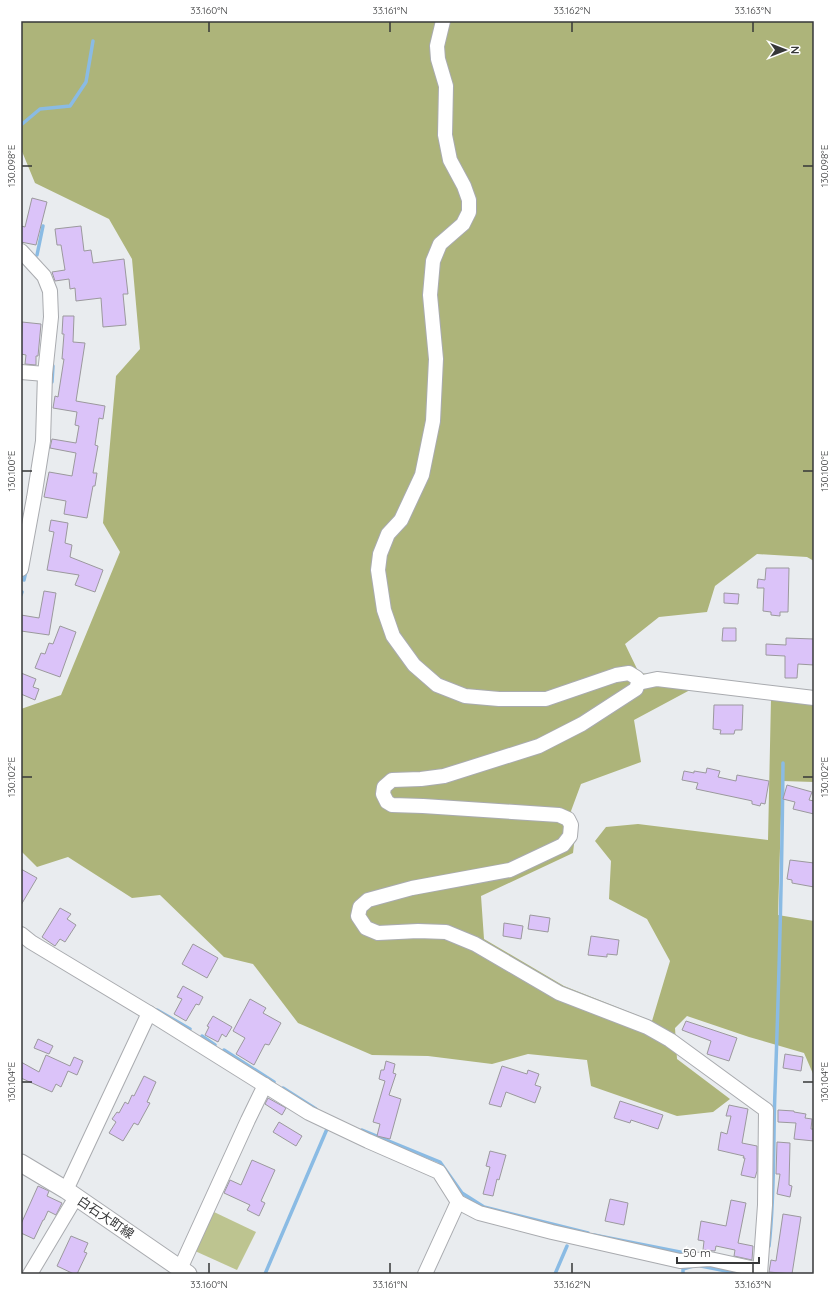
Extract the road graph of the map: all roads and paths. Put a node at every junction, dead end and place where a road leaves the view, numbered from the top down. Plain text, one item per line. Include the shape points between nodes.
1 (443, 21) edge
2 (21, 251) edge
3 (21, 372) edge
4 (45, 374) junction
5 (21, 569) edge
6 (638, 683) junction
7 (814, 698) edge
8 (21, 934) edge
9 (149, 1013) junction
10 (265, 1085) junction
11 (21, 1163) edge
12 (71, 1193) junction
13 (458, 1202) junction
14 (184, 1271) edge
15 (760, 1273) edge
16 (30, 1274) edge
17 (426, 1274) edge

1 - 6 street via 437,46 446,86 445,135 450,160 469,200 469,212 463,224 440,244 433,262 430,295 436,359 433,422 422,475 401,520 388,534 380,554 378,570 384,610 393,636 414,664 437,685 465,696 546,699 629,673 637,678
2 - 4 street via 42,273 50,291 51,317
3 - 4 street
4 - 5 street via 43,441
6 - 7 street via 657,679
6 - 15 street via 636,688 582,724 539,746 444,776 420,780 392,780 384,786 383,794 392,805 559,815 568,819 571,825 570,836 563,845 510,870 412,888 368,900 360,906 358,916 366,928 378,933 446,932 475,944 559,993 647,1027 670,1040 766,1110 765,1205
8 - 9 street
9 - 10 street
9 - 12 street
10 - 13 street via 309,1113 439,1172
10 - 14 street
11 - 12 main road, 白石大町線
12 - 14 main road, 白石大町線
12 - 16 street
13 - 15 street via 479,1213 552,1232 680,1261 710,1260
13 - 17 street

